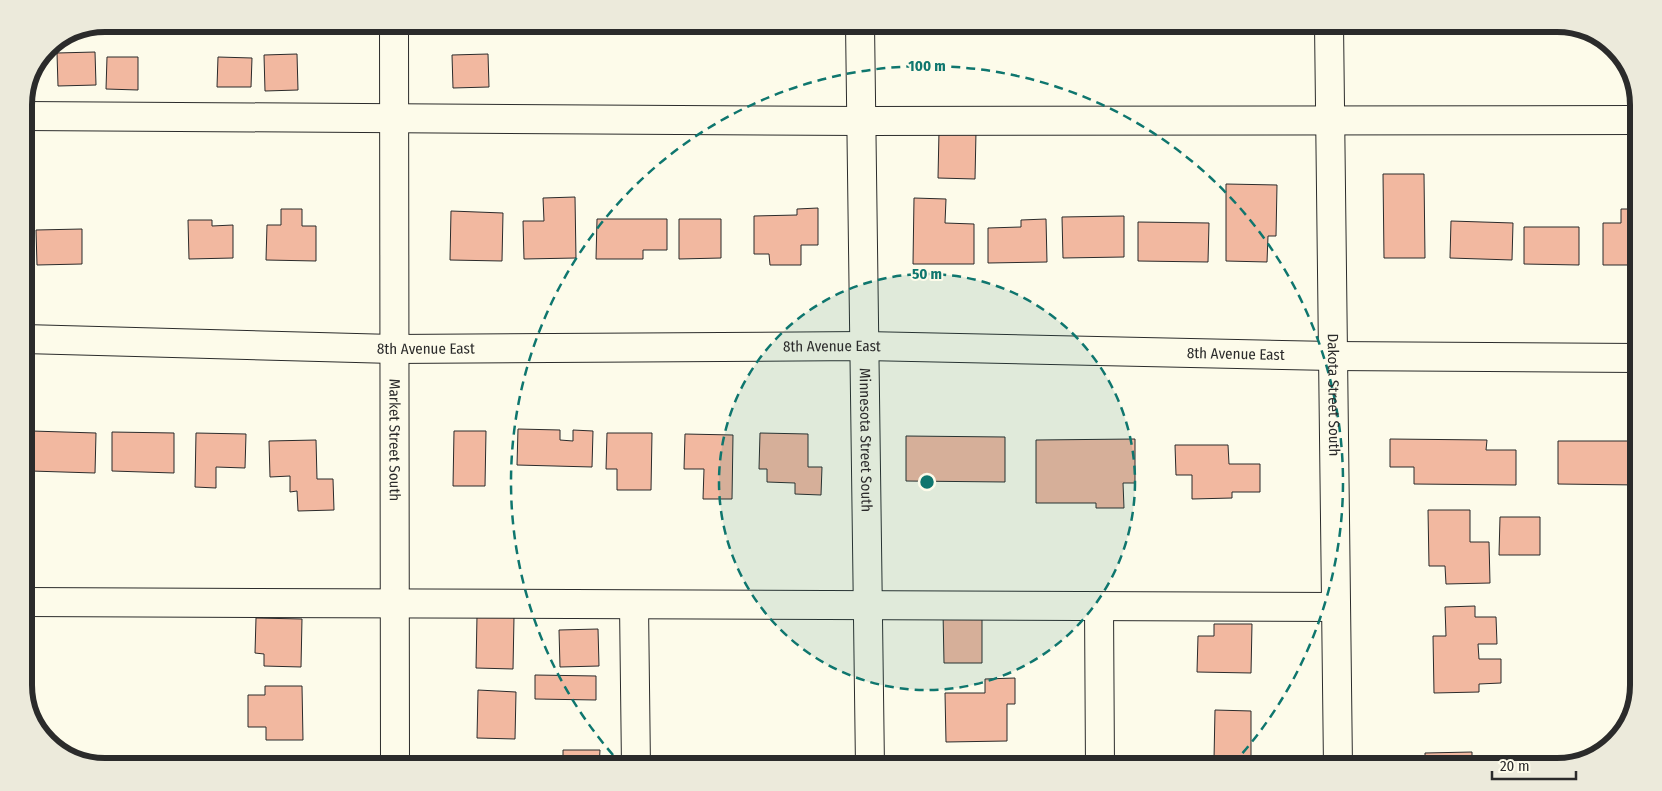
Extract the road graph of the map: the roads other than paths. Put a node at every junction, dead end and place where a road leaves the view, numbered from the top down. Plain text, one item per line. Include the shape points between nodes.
1 (394, 32) edge
2 (860, 32) edge
3 (1329, 32) edge
4 (33, 116) edge
5 (394, 118) junction
6 (1330, 119) junction
7 (1629, 120) edge
8 (862, 121) junction
9 (33, 339) edge
10 (865, 346) junction
11 (393, 349) junction
12 (1332, 356) junction
13 (1629, 358) edge
14 (33, 602) edge
15 (394, 605) junction
16 (634, 605) junction
17 (868, 605) junction
18 (1099, 606) junction
19 (1336, 607) junction
20 (395, 758) edge
21 (636, 758) edge
22 (870, 758) edge
23 (1100, 758) edge
24 (1338, 758) edge

1 - 5 street, Market Street South
2 - 8 street, Minnesota Street South
3 - 6 street, Dakota Street South
4 - 5 street
5 - 8 street
5 - 11 street, Market Street South
6 - 7 street
6 - 8 street
6 - 12 street, Dakota Street South
8 - 10 street, Minnesota Street South
9 - 11 street, 8th Avenue East
10 - 11 street, 8th Avenue East
10 - 12 street, 8th Avenue East
10 - 17 street, Minnesota Street South
11 - 15 street, Market Street South
12 - 13 street, 8th Avenue East
12 - 19 street, Dakota Street South
14 - 15 street
15 - 16 street
15 - 20 street, Market Street South
16 - 17 street
16 - 21 street
17 - 18 street
17 - 22 street, Minnesota Street South
18 - 19 street
18 - 23 street
19 - 24 street, Dakota Street South

